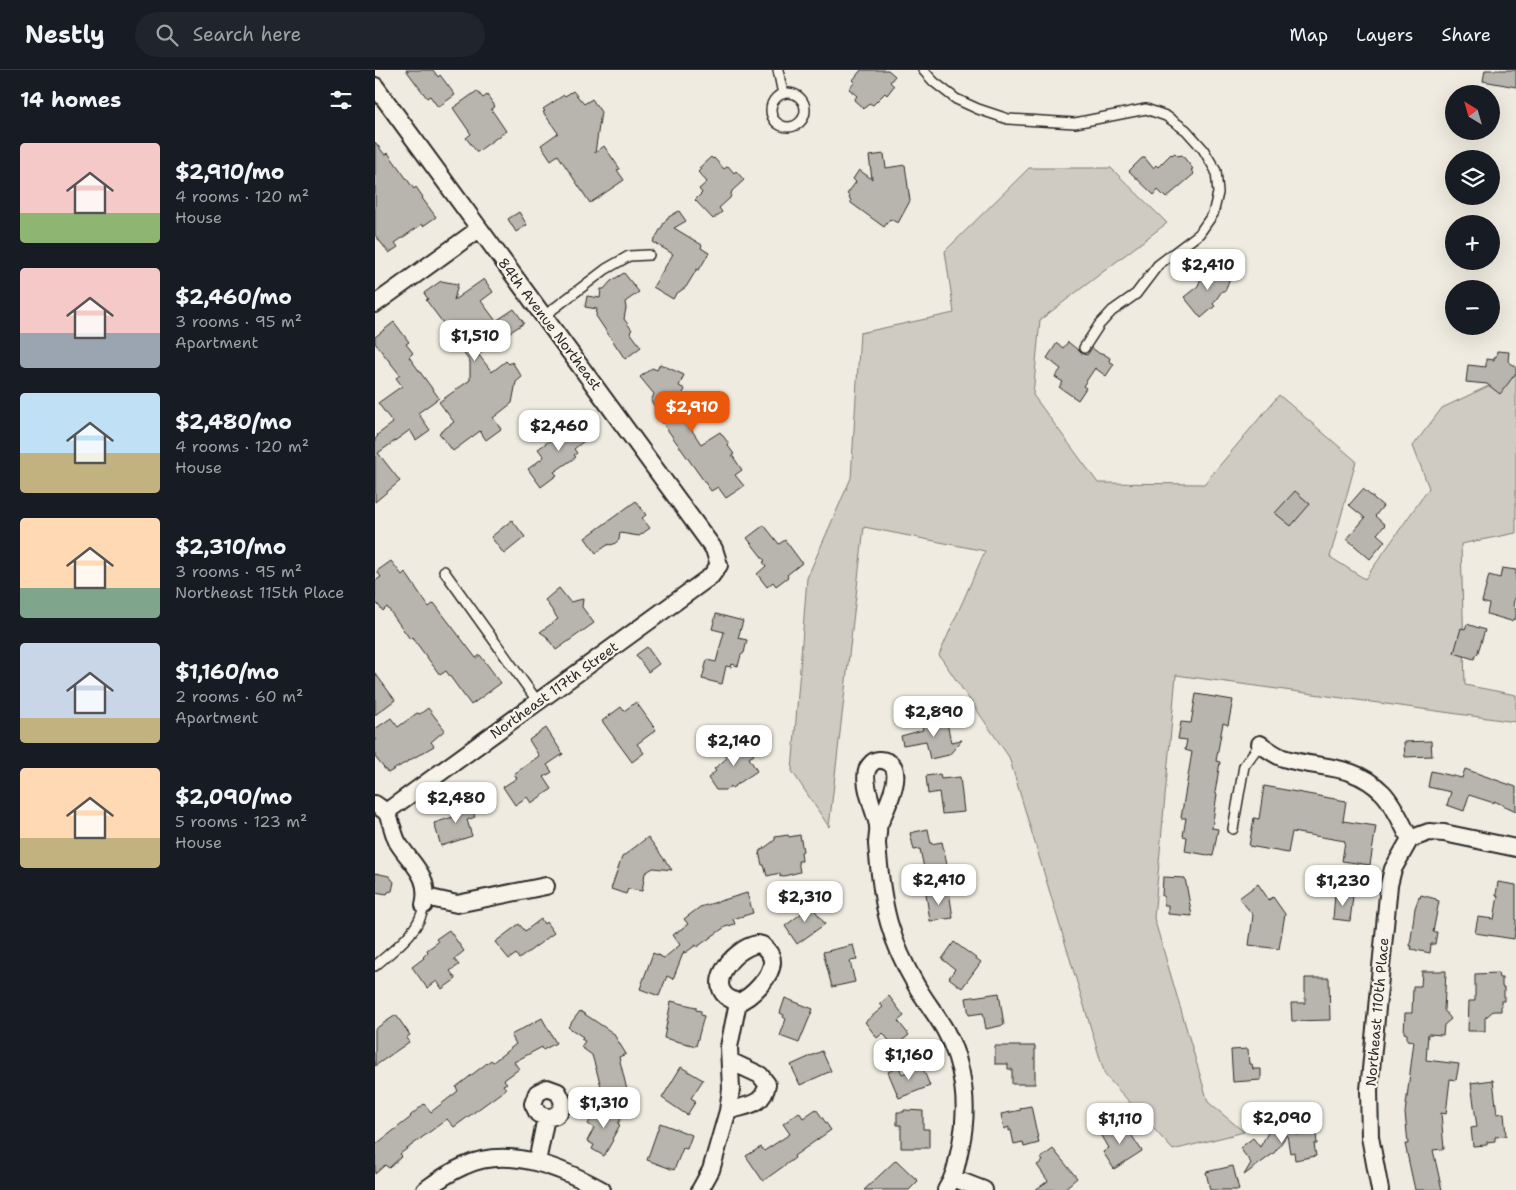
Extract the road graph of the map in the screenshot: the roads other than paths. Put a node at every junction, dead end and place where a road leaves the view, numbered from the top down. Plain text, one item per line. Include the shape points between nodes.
1 (778, 70) edge
2 (923, 70) edge
3 (375, 86) edge
4 (783, 94) dead end
5 (479, 229) junction
6 (649, 255) dead end
7 (375, 304) edge
8 (544, 316) junction
9 (1084, 348) dead end
10 (719, 565) joint
11 (444, 571) dead end
12 (538, 702) junction
13 (1260, 744) joint
14 (381, 808) edge
15 (878, 827) dead end
16 (1233, 829) dead end
17 (1410, 839) junction
18 (1516, 848) edge
19 (546, 886) dead end
20 (425, 901) junction
21 (375, 966) edge
22 (738, 1002) dead end
23 (730, 1061) junction
24 (728, 1111) junction
25 (546, 1117) dead end
26 (537, 1162) junction
27 (950, 1184) edge
28 (425, 1190) edge
29 (602, 1190) edge
30 (700, 1190) edge
31 (984, 1190) edge
32 (1380, 1190) edge

1 - 4 lane
2 - 9 lane via 956,99 1007,119 1075,123 1146,109 1166,116 1186,130 1216,171 1218,193 1213,214 1199,234 1158,265 1136,294 1099,325
3 - 5 street, 84th Avenue Northeast
5 - 7 street
5 - 8 street, 84th Avenue Northeast
6 - 8 lane via 629,256 606,269
8 - 10 street, 84th Avenue Northeast via 714,549
10 - 12 street, Northeast 117th Street via 711,576
11 - 12 lane
12 - 14 street, Northeast 117th Street
13 - 16 lane via 1244,766
13 - 17 street via 1283,758 1350,771 1370,781 1397,812
14 - 20 street via 398,843 420,872 425,884
15 - 27 street via 877,843 889,922 915,985 945,1030 957,1060 964,1092 965,1127
17 - 18 street via 1429,832 1444,833
17 - 32 street, Northeast 110th Place via 1393,869 1389,886 1369,1090 1370,1137
19 - 20 street via 457,904
20 - 21 lane via 413,931
22 - 23 street via 729,1046
23 - 24 street
23 - 24 street via 761,1075 767,1084 765,1095 757,1102
24 - 30 street via 711,1170
25 - 26 street
26 - 28 street via 496,1157 465,1165
26 - 29 street
27 - 31 street

